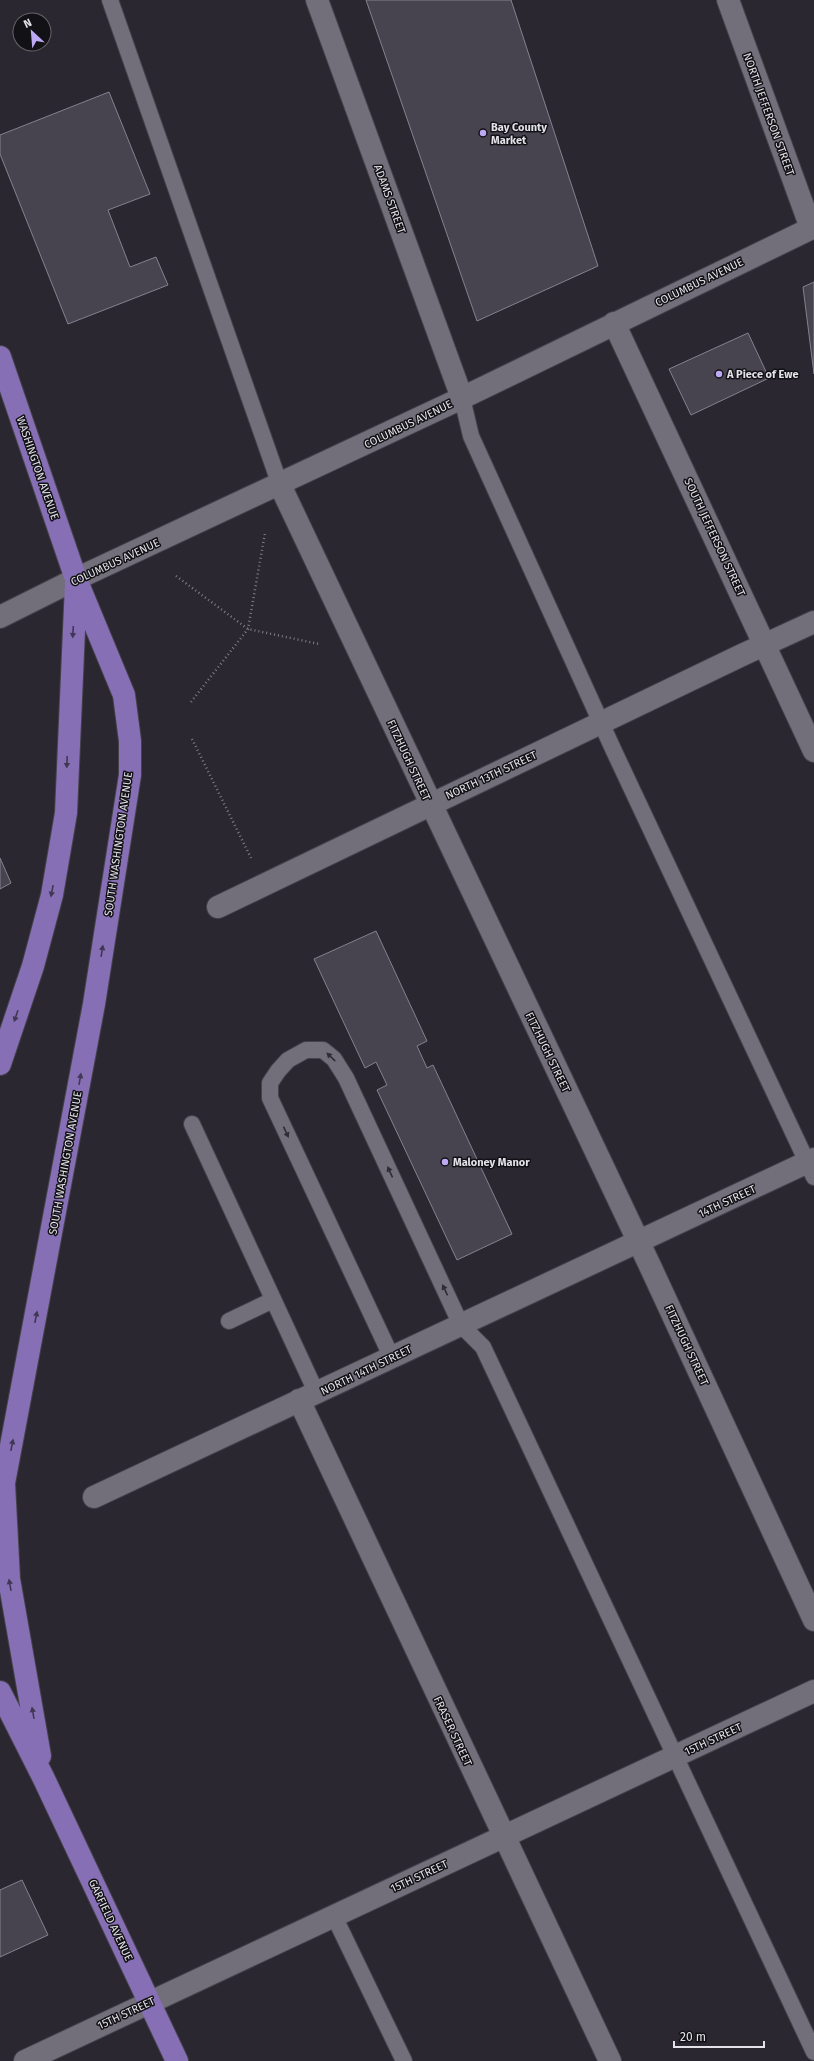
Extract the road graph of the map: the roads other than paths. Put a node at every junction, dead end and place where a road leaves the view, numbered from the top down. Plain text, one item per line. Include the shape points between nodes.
1 (110, 0) edge
2 (317, 0) edge
3 (728, 0) edge
4 (812, 227) edge
5 (614, 324) junction
6 (0, 357) edge
7 (462, 398) junction
8 (280, 485) junction
9 (76, 579) junction
10 (0, 617) edge
11 (814, 622) edge
12 (765, 645) junction
13 (602, 723) junction
14 (814, 751) edge
15 (430, 805) junction
16 (218, 908) dead end
17 (0, 1064) edge
18 (192, 1124) dead end
19 (812, 1166) edge
20 (639, 1242) junction
21 (273, 1300) junction
22 (229, 1321) dead end
23 (461, 1325) junction
24 (392, 1358) junction
25 (308, 1397) junction
26 (2, 1473) edge
27 (94, 1498) dead end
28 (814, 1620) edge
29 (814, 1691) edge
30 (0, 1692) edge
31 (675, 1757) junction
32 (44, 1779) junction
33 (503, 1837) junction
34 (334, 1916) junction
35 (150, 2002) junction
36 (814, 2052) edge
37 (25, 2061) edge
38 (177, 2061) edge
39 (404, 2061) edge
40 (610, 2061) edge

1 - 8 lane
2 - 7 street, ADAMS STREET
3 - 4 street, NORTH JEFFERSON STREET
4 - 5 street, COLUMBUS AVENUE
5 - 7 street, COLUMBUS AVENUE
5 - 12 street, SOUTH JEFFERSON STREET
6 - 9 main road, WASHINGTON AVENUE
7 - 8 street, COLUMBUS AVENUE
7 - 13 lane via 471,436
8 - 9 street, COLUMBUS AVENUE
8 - 15 street, FITZHUGH STREET
9 - 10 street, COLUMBUS AVENUE
9 -> 17 main road via 66,813 52,894 33,966
26 -> 9 main road, SOUTH WASHINGTON AVENUE via 94,1004 130,775 130,741 124,695
11 - 12 street, NORTH 13TH STREET
12 - 13 street, NORTH 13TH STREET
12 - 14 street, SOUTH JEFFERSON STREET
13 - 15 street, NORTH 13TH STREET
13 - 19 lane
15 - 16 street, NORTH 13TH STREET
15 - 20 street, FITZHUGH STREET
18 - 21 lane
19 - 20 street, 14TH STREET
20 - 23 street, NORTH 14TH STREET
20 - 28 street, FITZHUGH STREET
21 - 22 lane
21 - 25 lane
23 - 24 street, NORTH 14TH STREET
23 -> 24 lane via 346,1078 334,1059 323,1050 306,1050 288,1060 278,1070 270,1083 270,1098
23 - 31 lane via 483,1347
24 - 25 street, NORTH 14TH STREET
25 - 27 street, NORTH 14TH STREET
25 - 33 street, FRASER STREET
32 -> 26 main road, GARFIELD AVENUE via 9,1578
29 - 31 street, 15TH STREET
30 - 32 main road, GARFIELD AVENUE
31 - 33 street, 15TH STREET
31 - 36 lane
32 - 35 main road, GARFIELD AVENUE
33 - 34 street, 15TH STREET
33 - 40 street, FRASER STREET
34 - 35 street, 15TH STREET
34 - 39 lane
35 - 37 street, 15TH STREET
35 - 38 main road, GARFIELD AVENUE

